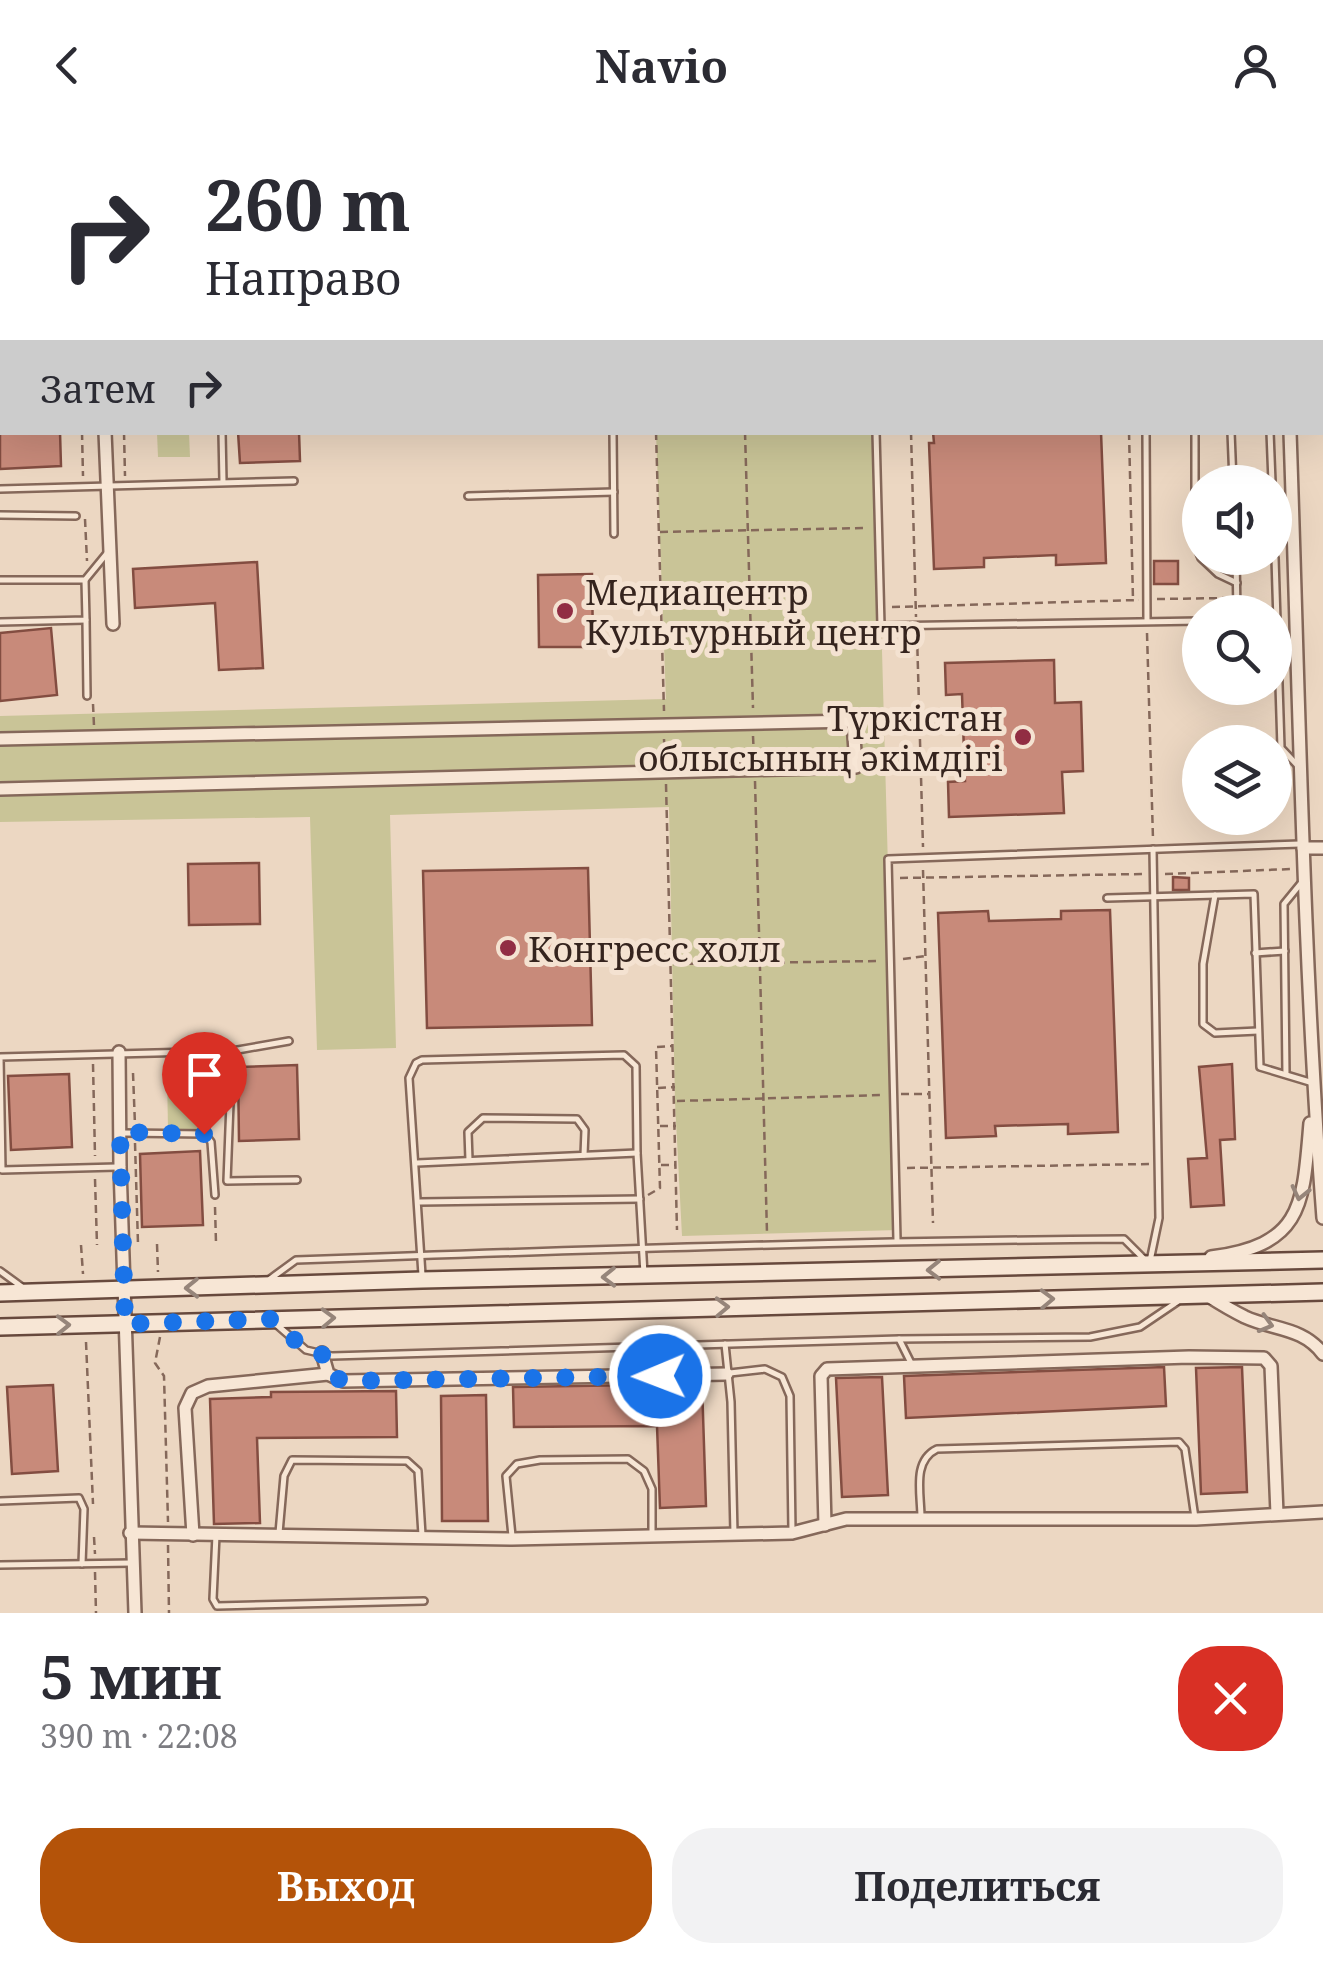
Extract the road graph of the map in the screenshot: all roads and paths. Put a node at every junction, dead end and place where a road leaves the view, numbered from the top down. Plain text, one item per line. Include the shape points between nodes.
1 (106, 435) edge
2 (124, 435) edge
3 (222, 435) edge
4 (613, 435) edge
5 (656, 435) edge
6 (745, 435) edge
7 (876, 435) edge
8 (911, 435) edge
9 (1129, 435) edge
10 (1146, 435) edge
11 (1195, 435) edge
12 (1230, 435) edge
13 (1270, 435) edge
14 (1290, 435) edge
15 (1195, 465) edge
16 (1232, 465) edge
17 (1271, 465) edge
18 (294, 481) dead end
19 (222, 482) junction
20 (126, 487) junction
21 (0, 488) edge
22 (108, 488) junction
23 (614, 492) junction
24 (468, 496) dead end
25 (0, 515) edge
26 (76, 516) dead end
27 (878, 528) junction
28 (748, 530) junction
29 (659, 532) junction
30 (614, 534) dead end
31 (110, 549) junction
32 (1220, 575) edge
33 (1237, 575) edge
34 (1276, 575) edge
35 (0, 580) edge
36 (85, 580) junction
37 (1237, 582) junction
38 (1238, 595) edge
39 (1182, 599) edge
40 (1133, 600) junction
41 (1146, 600) junction
42 (916, 606) junction
43 (880, 607) junction
44 (86, 620) junction
45 (1146, 621) junction
46 (1182, 621) edge
47 (0, 622) edge
48 (114, 624) dead end
49 (916, 625) junction
50 (87, 696) dead end
51 (919, 719) junction
52 (854, 722) junction
53 (753, 724) junction
54 (664, 726) junction
55 (0, 740) edge
56 (856, 767) junction
57 (920, 768) junction
58 (754, 769) junction
59 (1302, 770) junction
60 (665, 772) junction
61 (0, 789) edge
62 (1303, 845) junction
63 (1323, 848) edge
64 (1153, 849) junction
65 (923, 858) junction
66 (1153, 874) junction
67 (1304, 874) junction
68 (924, 877) junction
69 (888, 878) junction
70 (1215, 895) junction
71 (1154, 897) junction
72 (1107, 898) dead end
73 (1284, 950) junction
74 (1256, 952) junction
75 (926, 956) junction
76 (892, 960) junction
77 (761, 962) junction
78 (671, 964) junction
79 (1258, 1031) junction
80 (289, 1042) dead end
81 (674, 1046) junction
82 (232, 1050) junction
83 (126, 1052) junction
84 (92, 1053) junction
85 (1286, 1075) junction
86 (1313, 1084) junction
87 (675, 1087) junction
88 (657, 1088) junction
89 (896, 1094) junction
90 (930, 1094) junction
91 (763, 1100) junction
92 (675, 1102) junction
93 (658, 1126) junction
94 (676, 1126) junction
95 (120, 1132) junction
96 (135, 1134) junction
97 (637, 1154) junction
98 (584, 1155) junction
99 (469, 1160) junction
100 (417, 1162) junction
101 (1158, 1164) junction
102 (676, 1165) junction
103 (120, 1166) junction
104 (659, 1166) junction
105 (95, 1167) junction
106 (896, 1168) junction
107 (932, 1168) junction
108 (297, 1180) dead end
109 (214, 1195) joint
110 (640, 1200) junction
111 (420, 1202) junction
112 (1323, 1218) edge
113 (934, 1224) dead end
114 (677, 1230) dead end
115 (898, 1240) junction
116 (216, 1243) dead end
117 (138, 1244) dead end
118 (157, 1244) dead end
119 (767, 1244) junction
120 (97, 1245) dead end
121 (81, 1246) dead end
122 (643, 1250) junction
123 (423, 1255) junction
124 (1323, 1260) edge
125 (1149, 1264) junction
126 (0, 1271) edge
127 (644, 1277) junction
128 (422, 1280) junction
129 (260, 1286) junction
130 (124, 1289) junction
131 (158, 1289) junction
132 (83, 1290) junction
133 (28, 1292) junction
134 (1323, 1292) edge
135 (0, 1293) edge
136 (1187, 1295) junction
137 (1206, 1295) junction
138 (271, 1319) junction
139 (160, 1322) junction
140 (125, 1324) junction
141 (85, 1325) junction
142 (0, 1327) edge
143 (899, 1339) junction
144 (725, 1344) junction
145 (322, 1354) junction
146 (1323, 1354) edge
147 (913, 1366) junction
148 (328, 1374) junction
149 (727, 1374) junction
150 (0, 1500) edge
151 (93, 1504) dead end
152 (1323, 1512) edge
153 (1278, 1514) junction
154 (1196, 1519) junction
155 (921, 1521) junction
156 (94, 1524) dead end
157 (825, 1525) junction
158 (130, 1533) junction
159 (792, 1533) junction
160 (168, 1534) junction
161 (734, 1534) junction
162 (192, 1535) junction
163 (216, 1535) junction
164 (279, 1536) junction
165 (652, 1536) junction
166 (422, 1538) junction
167 (512, 1539) junction
168 (95, 1563) junction
169 (132, 1563) junction
170 (82, 1564) junction
171 (0, 1566) edge
172 (424, 1600) dead end
173 (96, 1613) edge
174 (134, 1613) edge
175 (169, 1613) edge

1 - 22 street
2 - 20 path
3 - 19 lane
4 - 23 lane
5 - 29 path
6 - 28 path
7 - 27 lane
8 - 42 path
9 - 40 path
10 - 41 lane
11 - 15 lane
12 - 16 lane
13 - 17 lane
14 - 59 street
18 - 19 lane
19 - 20 lane
20 - 22 lane
21 - 22 lane
22 - 31 street
23 - 24 lane
23 - 30 lane
25 - 26 lane
27 - 28 path
27 - 43 lane
28 - 29 path
28 - 53 path
29 - 54 path
31 - 36 lane
31 - 48 street
32 - 37 lane
33 - 37 lane
34 - 59 lane via 1281,748
35 - 36 lane
36 - 44 lane
37 - 38 lane
39 - 41 path
40 - 41 path
40 - 42 path
41 - 45 lane
42 - 43 path
42 - 49 path
43 - 49 lane via 881,626
44 - 47 lane
44 - 50 lane
45 - 46 lane
45 - 49 lane
45 - 64 path
49 - 51 path
51 - 52 path
51 - 57 path
52 - 53 street
52 - 56 street
53 - 54 street
53 - 58 path
54 - 55 street
54 - 60 path
56 - 57 path
56 - 58 street
57 - 65 path
58 - 60 street
58 - 77 path
59 - 62 street
60 - 61 street
60 - 78 path
62 - 63 street
62 - 64 lane
62 - 67 street
64 - 65 lane
64 - 66 lane
65 - 68 path
65 - 69 lane via 888,859
66 - 67 path
66 - 68 path
66 - 71 lane
67 - 73 lane via 1284,904
67 - 86 street
68 - 69 path
68 - 75 path
69 - 76 lane
70 - 71 lane
70 - 74 lane via 1254,894
70 - 79 lane via 1203,1024 1215,1033
71 - 72 lane
71 - 101 lane
73 - 74 lane
73 - 85 lane
74 - 79 lane
75 - 76 path
75 - 90 path
76 - 77 path
76 - 89 lane
77 - 78 path
77 - 91 path
78 - 81 path
79 - 85 lane via 1260,1067
80 - 82 lane
81 - 87 path
81 - 88 path via 656,1047
82 - 83 lane
82 - 108 lane via 227,1181
83 - 84 lane
83 - 95 street
83 - 96 path
84 - 105 path
84 - 105 lane via 0,1057 2,1170
85 - 86 lane
86 - 112 street
86 -> 125 street via 1301,1196 1274,1240 1218,1256
87 - 88 path
87 - 92 path
88 - 93 path
89 - 90 path
89 - 91 path
89 - 106 lane
90 - 107 path
91 - 92 path
91 - 119 path
92 - 94 path
93 - 94 path
93 - 104 path
94 - 102 path
95 - 96 lane
95 - 103 street
96 - 109 lane via 204,1134 212,1142
96 - 117 path
97 - 98 lane
97 - 100 lane via 636,1066 624,1055 422,1060 409,1078
97 - 110 lane
98 - 99 lane
98 - 99 lane via 585,1130 577,1119 483,1118 468,1132
99 - 100 lane
100 - 111 lane
101 - 107 path
101 - 125 lane via 1160,1218
102 - 104 path
102 - 114 path
103 - 105 lane
103 - 130 street
104 - 110 path via 660,1188
105 - 120 path
106 - 107 path
106 - 115 lane
107 - 113 path
109 - 116 path
110 - 111 lane
110 - 122 lane
111 - 123 lane
115 - 119 lane
115 - 125 lane via 1124,1239
118 - 131 path
119 - 122 lane
121 - 132 path
122 - 123 lane
122 - 127 lane
123 - 128 lane
123 - 129 lane via 296,1260
124 - 125 street
125 -> 127 street
126 - 133 lane
127 -> 128 street
128 - 129 street
129 -> 131 street
130 - 131 street
130 - 132 street
130 - 140 street
132 - 133 street
133 - 135 street
134 - 137 street
136 - 137 street
138 -> 136 street
136 - 143 lane via 1124,1332
137 -> 146 street via 1248,1318 1300,1334
138 - 139 street
138 - 145 lane via 306,1350
139 - 140 street
139 - 160 path via 156,1363 164,1376
140 - 141 street
140 - 158 street
142 -> 141 street
141 - 151 path
143 - 144 lane
143 - 147 lane
144 - 145 lane
144 - 149 lane
145 - 148 street
147 - 153 street via 1264,1358 1271,1366
147 - 157 street via 827,1369 821,1376
148 - 149 street via 343,1381
148 - 162 street via 192,1393 185,1408
149 - 159 lane via 765,1369 782,1377 790,1396
149 - 161 lane
150 - 170 lane via 78,1498 84,1509
152 - 153 street
153 - 154 street
154 - 155 street
154 - 155 lane via 1180,1442 936,1448 920,1463
155 - 157 street via 846,1518
156 - 168 path
157 - 159 street
158 - 160 street
158 - 169 street
159 - 161 street
160 - 162 street
160 - 175 path
161 - 165 street
162 - 163 street
163 - 164 street
163 - 172 lane via 217,1606
164 - 166 street
164 - 166 lane via 284,1476 292,1460 314,1459 407,1461 418,1471
165 - 167 street
165 - 167 lane via 652,1489 644,1470 628,1459 592,1458 517,1464 506,1476
166 - 167 street
168 - 169 lane
168 - 170 lane
168 - 173 path
169 - 174 street
170 - 171 lane

